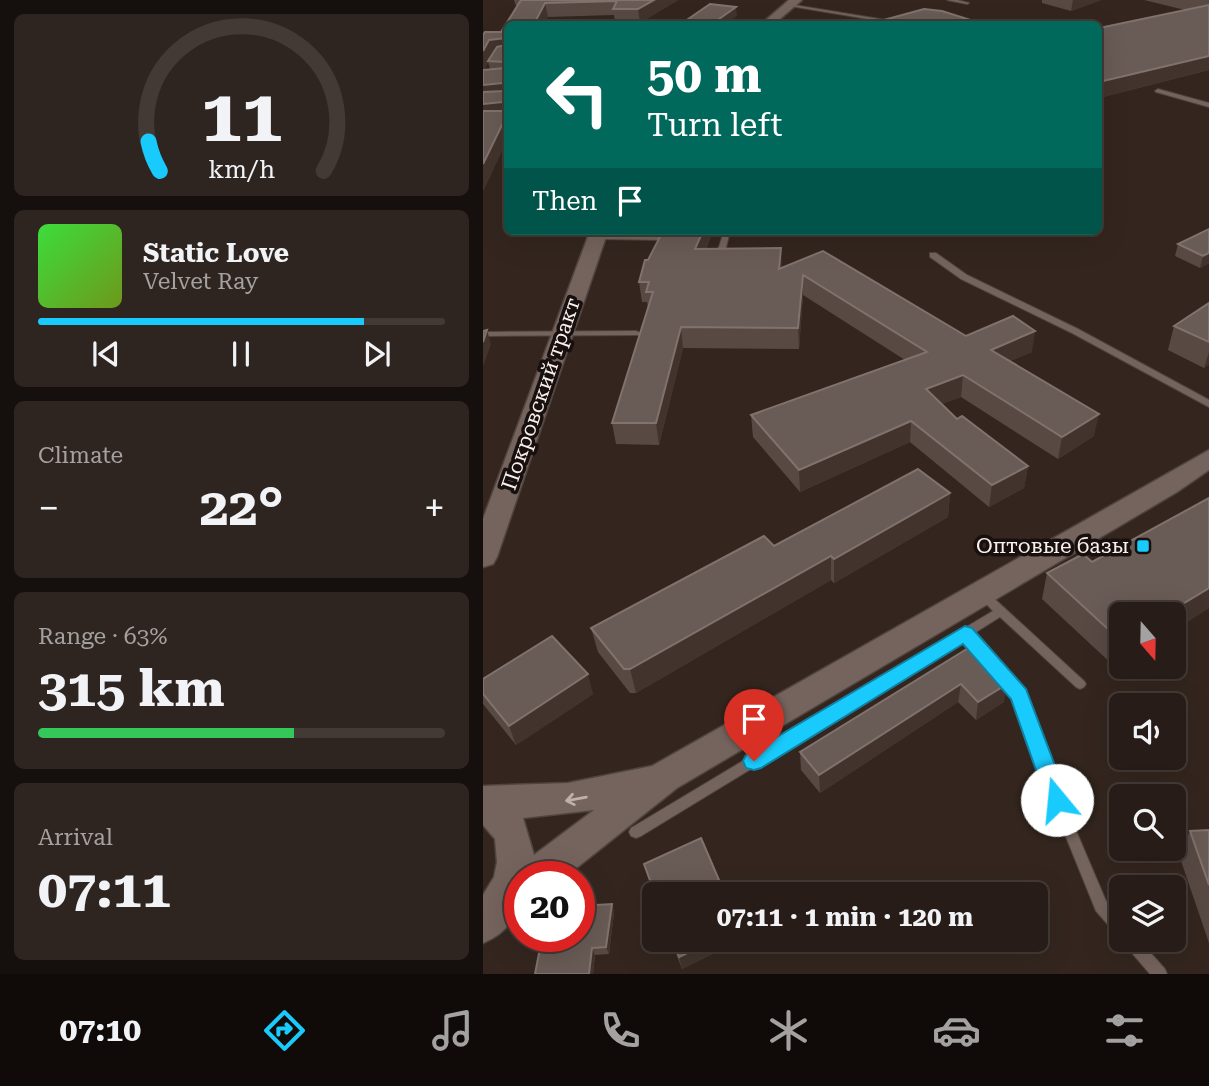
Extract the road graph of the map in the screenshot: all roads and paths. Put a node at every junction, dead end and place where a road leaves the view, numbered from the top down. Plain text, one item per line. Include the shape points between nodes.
1 (772, 0) edge
2 (949, 0) edge
3 (793, 2) edge
4 (967, 3) dead end
5 (771, 21) edge
6 (875, 21) edge
7 (1158, 91) dead end
8 (1209, 105) edge
9 (598, 235) edge
10 (608, 235) edge
11 (641, 235) edge
12 (665, 235) edge
13 (726, 235) edge
14 (637, 238) junction
15 (933, 255) dead end
16 (720, 256) edge
17 (636, 333) dead end
18 (489, 334) edge
19 (563, 334) junction
20 (1209, 404) edge
21 (1209, 458) edge
22 (483, 557) edge
23 (992, 602) junction
24 (965, 633) junction
25 (1080, 684) dead end
26 (666, 777) junction
27 (483, 803) edge
28 (636, 832) dead end
29 (556, 861) edge
30 (499, 910) edge
31 (1109, 915) edge
32 (1141, 952) edge
33 (1160, 974) edge

1 - 3 main road
2 - 4 lane
3 - 5 main road
3 - 6 lane
7 - 8 lane
9 - 19 main road, Покровский тракт
10 - 14 lane
11 - 14 lane
12 - 14 lane
13 - 16 lane
15 - 20 lane via 964,277
17 - 19 lane
18 - 19 lane
19 - 22 main road, Покровский тракт
21 - 23 main road
23 - 24 lane
23 - 25 lane
23 - 26 main road
24 - 28 lane
24 - 31 lane via 1019,695 1057,800 1101,906
26 -> 27 main road via 572,800
26 - 29 main road
27 - 30 main road via 506,821 516,854
32 - 33 lane

